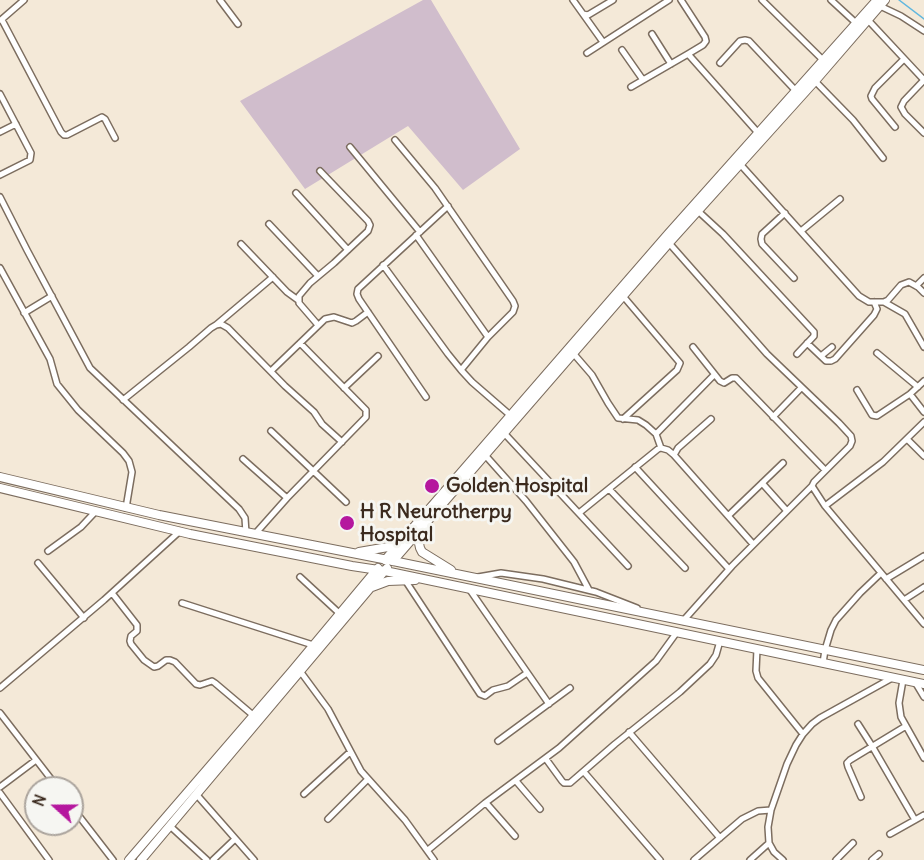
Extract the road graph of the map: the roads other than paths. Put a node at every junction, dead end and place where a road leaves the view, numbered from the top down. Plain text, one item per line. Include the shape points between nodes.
1 (24, 0) edge
2 (220, 0) edge
3 (573, 0) edge
4 (613, 0) edge
5 (669, 0) edge
6 (681, 0) edge
7 (762, 0) edge
8 (831, 0) edge
9 (879, 1) edge
10 (583, 14) junction
11 (868, 20) junction
12 (1, 21) edge
13 (856, 23) junction
14 (238, 24) dead end
15 (924, 32) edge
16 (652, 34) dead end
17 (603, 42) junction
18 (622, 50) dead end
19 (587, 53) dead end
20 (688, 54) junction
21 (904, 58) junction
22 (824, 61) junction
23 (720, 63) dead end
24 (671, 64) junction
25 (813, 78) junction
26 (643, 80) junction
27 (924, 80) edge
28 (630, 87) dead end
29 (796, 91) junction
30 (0, 94) edge
31 (16, 124) junction
32 (895, 127) dead end
33 (0, 132) edge
34 (924, 133) edge
35 (761, 135) junction
36 (115, 138) dead end
37 (395, 140) dead end
38 (350, 147) dead end
39 (883, 158) dead end
40 (740, 164) junction
41 (320, 171) dead end
42 (0, 175) edge
43 (296, 193) dead end
44 (0, 197) edge
45 (840, 199) dead end
46 (448, 206) junction
47 (698, 211) junction
48 (784, 213) junction
49 (269, 224) dead end
50 (801, 231) junction
51 (418, 234) junction
52 (669, 243) junction
53 (242, 244) dead end
54 (348, 250) junction
55 (383, 265) junction
56 (0, 268) edge
57 (318, 276) junction
58 (273, 278) junction
59 (794, 278) dead end
60 (924, 278) edge
61 (916, 286) junction
62 (924, 292) edge
63 (52, 296) junction
64 (623, 296) junction
65 (298, 300) junction
66 (874, 302) junction
67 (884, 302) junction
68 (368, 312) junction
69 (24, 313) junction
70 (216, 324) junction
71 (318, 325) junction
72 (488, 337) junction
73 (300, 343) junction
74 (807, 343) junction
75 (693, 347) dead end
76 (832, 347) dead end
77 (924, 347) edge
78 (573, 353) junction
79 (878, 353) dead end
80 (796, 354) dead end
81 (378, 356) dead end
82 (821, 356) junction
83 (461, 370) junction
84 (271, 371) junction
85 (714, 375) junction
86 (924, 381) edge
87 (918, 387) junction
88 (344, 388) junction
89 (801, 388) junction
90 (857, 390) dead end
91 (910, 394) junction
92 (426, 397) dead end
93 (123, 400) junction
94 (924, 412) edge
95 (510, 415) junction
96 (773, 417) junction
97 (711, 418) dead end
98 (623, 419) junction
99 (924, 422) edge
100 (271, 431) dead end
101 (504, 433) junction
102 (656, 434) junction
103 (907, 439) junction
104 (342, 442) junction
105 (662, 448) junction
106 (485, 455) junction
107 (674, 455) junction
108 (924, 456) edge
109 (243, 459) dead end
110 (783, 463) dead end
111 (635, 467) junction
112 (825, 470) junction
113 (314, 471) junction
114 (0, 477) edge
115 (762, 483) junction
116 (812, 486) junction
117 (0, 488) edge
118 (609, 489) junction
119 (288, 498) junction
120 (346, 502) dead end
121 (825, 506) junction
122 (126, 507) junction
123 (96, 511) junction
124 (787, 511) junction
125 (579, 513) junction
126 (728, 516) junction
127 (180, 531) junction
128 (250, 533) junction
129 (417, 534) junction
130 (400, 543) junction
131 (753, 544) junction
132 (48, 551) dead end
133 (350, 553) junction
134 (924, 556) edge
135 (389, 560) junction
136 (38, 563) dead end
137 (352, 566) junction
138 (628, 567) dead end
139 (685, 568) dead end
140 (729, 569) junction
141 (381, 570) junction
142 (882, 573) junction
143 (459, 575) junction
144 (300, 577) dead end
145 (473, 578) junction
146 (427, 579) junction
147 (886, 579) junction
148 (405, 580) junction
149 (924, 587) edge
150 (361, 588) junction
151 (371, 588) junction
152 (469, 588) junction
153 (590, 590) junction
154 (112, 593) junction
155 (904, 600) junction
156 (182, 603) dead end
157 (339, 613) junction
158 (653, 615) junction
159 (84, 618) junction
160 (683, 621) junction
161 (924, 624) edge
162 (677, 633) junction
163 (720, 641) junction
164 (313, 645) junction
165 (757, 649) junction
166 (825, 650) junction
167 (823, 663) junction
168 (924, 670) edge
169 (300, 671) junction
170 (527, 673) junction
171 (893, 677) junction
172 (903, 680) junction
173 (920, 683) edge
174 (0, 688) edge
175 (570, 688) dead end
176 (924, 697) edge
177 (549, 704) junction
178 (0, 713) edge
179 (254, 716) junction
180 (858, 724) dead end
181 (906, 726) junction
182 (629, 732) junction
183 (803, 734) junction
184 (498, 741) dead end
185 (873, 746) junction
186 (350, 752) junction
187 (924, 758) edge
188 (546, 759) junction
189 (36, 760) junction
190 (584, 772) junction
191 (49, 776) edge
192 (206, 776) junction
193 (368, 779) junction
194 (516, 781) junction
195 (0, 788) edge
196 (0, 793) edge
197 (196, 794) junction
198 (304, 794) dead end
199 (861, 797) dead end
200 (486, 803) junction
201 (540, 809) dead end
202 (771, 810) junction
203 (924, 815) edge
204 (328, 819) dead end
205 (915, 820) junction
206 (84, 823) edge
207 (170, 826) junction
208 (890, 834) dead end
209 (515, 836) dead end
210 (720, 838) junction
211 (235, 839) junction
212 (769, 843) junction
213 (853, 843) dead end
214 (428, 850) junction
215 (879, 854) dead end
216 (50, 860) edge
217 (113, 860) edge
218 (129, 860) edge
219 (141, 860) edge
220 (207, 860) edge
221 (213, 860) edge
222 (254, 860) edge
223 (434, 860) edge
224 (660, 860) edge
225 (694, 860) edge
226 (750, 860) edge
227 (783, 860) edge
228 (836, 860) edge
229 (872, 860) edge

1 - 12 street
2 - 14 street
3 - 10 street
4 - 10 street
5 - 17 street
6 - 20 street via 706,41
7 - 22 street
8 - 13 street
9 - 11 main road
9 - 13 main road
9 - 15 street
10 - 17 street
11 - 21 street
11 - 25 main road
12 - 36 street via 61,132 67,135 102,117
13 - 22 main road
16 - 24 street
17 - 19 street
18 - 26 street
20 - 24 street
20 - 35 street
21 - 27 street
21 - 32 street via 871,96
22 - 25 main road
23 - 29 street via 740,41 749,41
24 - 26 street
25 - 29 main road
25 - 35 main road
25 - 39 street
26 - 28 street
27 - 34 street via 901,107
29 - 35 main road
30 - 31 street
31 - 33 street
31 - 42 street via 32,153 26,162
35 - 40 main road
35 - 95 main road via 660,243
37 - 46 street
38 - 51 street
40 - 47 main road
40 - 48 street
41 - 54 street via 370,225
43 - 54 street
44 - 63 street
45 - 50 street
46 - 51 street
46 - 72 street via 515,306
47 - 52 main road
47 - 74 street via 814,332
48 - 50 street
48 - 59 street via 761,239
49 - 57 street
50 - 66 street via 859,296
51 - 55 street
51 - 72 street
52 - 64 main road
52 - 89 street
53 - 58 street
54 - 57 street
55 - 68 street via 358,289 359,300
55 - 83 street
56 - 69 street
57 - 65 street
58 - 65 street
58 - 70 street
60 - 61 street
61 - 62 street
61 - 67 street via 906,282
63 - 69 street
63 - 93 street via 90,368
64 - 78 main road
64 - 98 street via 680,363
65 - 71 street
66 - 67 street
66 - 82 street via 876,312 835,359 829,362
67 - 77 street via 905,314
68 - 71 street via 356,321 330,317
68 - 92 street
69 - 122 street via 50,359 57,384 129,461 132,472
70 - 84 street via 228,328
70 - 93 street
71 - 73 street
72 - 83 street
73 - 84 street
73 - 88 street
74 - 80 street
74 - 82 street
75 - 85 street
76 - 82 street
78 - 98 street via 592,375 618,418
78 - 101 main road
79 - 87 street
81 - 88 street
83 - 95 street
84 - 104 street
85 - 96 street via 724,383 736,378
85 - 102 street
86 - 87 street
87 - 91 street
88 - 104 street via 367,413
89 - 96 street
89 - 112 street via 851,436 850,446
90 - 91 street via 872,415 877,416
91 - 94 street
93 - 128 street via 239,509
95 - 130 main road
96 - 112 street
97 - 107 street
98 - 102 street via 638,420
99 - 103 street
100 - 113 street
101 - 106 main road
101 - 125 street
102 - 105 street
103 - 108 street
103 - 121 street
104 - 113 street
105 - 107 street
105 - 111 street
106 - 129 main road
106 - 153 street via 574,562
107 - 126 street
109 - 119 street
110 - 115 street
111 - 118 street
111 - 140 street
112 - 116 street
113 - 119 street
113 - 120 street
114 - 122 highway
115 - 124 street
115 - 126 street
116 - 121 street
116 - 124 street
117 - 123 highway
118 - 125 street
118 - 139 street
119 - 128 street
121 - 142 street
122 - 128 highway
123 - 127 highway
123 - 132 street
124 - 131 street
125 - 138 street
126 - 131 street
127 - 137 highway
127 - 154 street
128 - 133 highway
129 - 135 main road
129 - 143 highway via 422,552
130 - 133 highway
130 - 135 main road
131 - 140 street
133 - 135 highway
134 - 147 street
135 - 141 highway
135 - 143 highway
136 - 159 street
137 - 141 highway
137 - 150 highway via 360,573
140 - 160 street
141 - 146 highway
141 - 150 highway
141 - 151 highway
142 - 147 street
142 - 166 street via 841,614
143 - 145 highway
144 - 157 street
145 - 153 street via 509,573
145 - 158 highway
146 - 148 highway
146 - 152 highway
147 - 155 street
148 - 151 highway
148 - 170 street via 480,694 485,696 508,686
149 - 155 street
150 - 157 highway
151 - 169 highway
152 - 162 highway
152 - 170 street
153 - 158 street
154 - 159 street
154 - 179 street via 137,625 130,641 144,660 154,667 166,660 175,662 196,684 212,681
155 - 161 street
156 - 164 street
157 - 164 highway
158 - 160 highway
159 - 174 street
160 - 166 highway
162 - 163 highway
162 - 188 street via 656,660
163 - 165 highway
163 - 182 street via 710,664
164 - 179 highway
165 - 167 highway
165 - 183 street via 758,678
166 - 167 street
166 - 168 highway
167 - 171 highway
169 - 186 street via 328,709
169 - 192 highway
170 - 177 street
171 - 172 highway
171 - 183 street via 820,718
172 - 173 highway
172 - 181 street via 899,702
173 - 176 street
175 - 177 street
177 - 184 street
178 - 189 street
179 - 192 highway
180 - 185 street
181 - 185 street
181 - 187 street
182 - 190 street
182 - 210 street
183 - 202 street
185 - 199 street via 847,763
185 - 205 street
186 - 193 street
186 - 198 street
188 - 190 street via 564,783
188 - 194 street
189 - 191 street
189 - 195 street
190 - 224 street
192 - 197 highway
192 - 218 highway
193 - 204 street
193 - 214 street
194 - 200 street
194 - 201 street
196 - 216 street
197 - 207 highway
197 - 211 street
200 - 209 street
200 - 214 street
202 - 210 street via 747,816
202 - 212 street
203 - 205 street
205 - 208 street
206 - 217 street
207 - 219 highway
207 - 220 street
210 - 225 street
211 - 221 street
211 - 222 street
212 - 226 street
212 - 227 street
213 - 228 street
214 - 223 street
215 - 229 street

